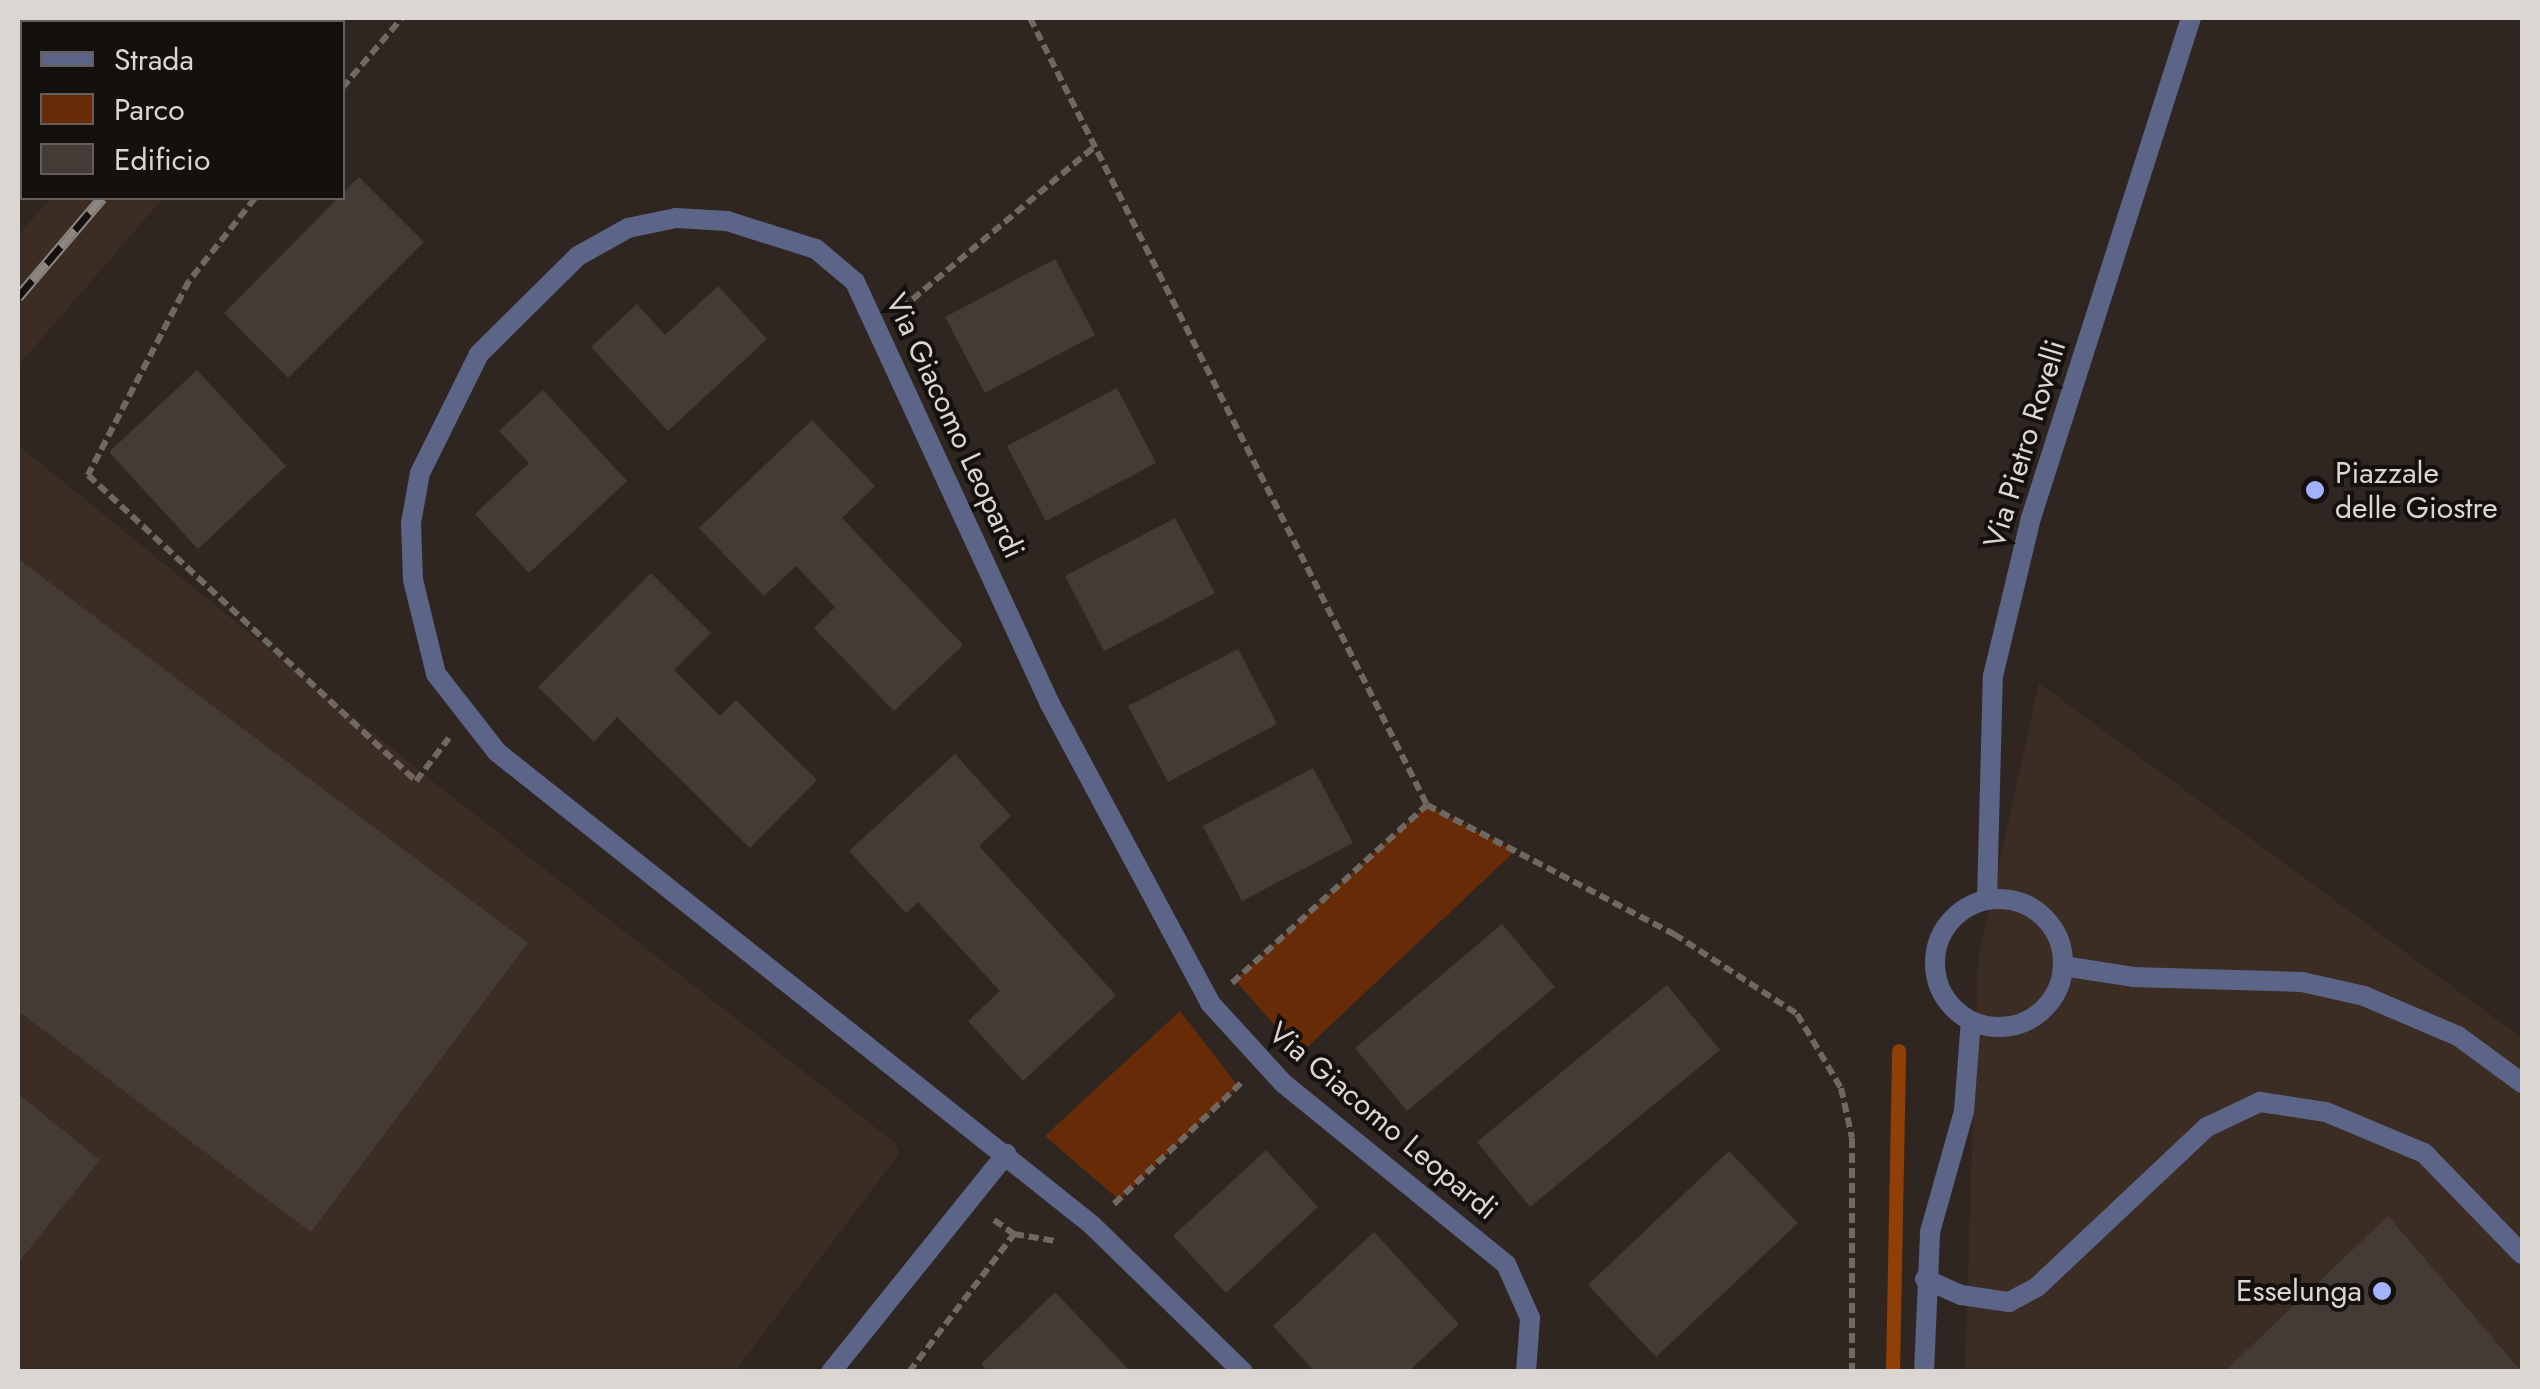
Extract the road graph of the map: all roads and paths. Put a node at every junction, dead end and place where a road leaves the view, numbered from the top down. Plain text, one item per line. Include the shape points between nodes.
1 (402, 18) edge
2 (1030, 18) edge
3 (2191, 18) edge
4 (345, 84) edge
5 (1095, 146) junction
6 (254, 200) edge
7 (879, 326) junction
8 (466, 714) junction
9 (1427, 805) junction
10 (1987, 900) junction
11 (2064, 966) junction
12 (1210, 1003) junction
13 (1971, 1021) junction
14 (1261, 1064) junction
15 (2522, 1083) edge
16 (1006, 1154) junction
17 (969, 1200) junction
18 (1092, 1225) junction
19 (1014, 1234) junction
20 (2522, 1254) edge
21 (1925, 1279) junction
22 (831, 1372) edge
23 (909, 1372) edge
24 (1243, 1372) edge
25 (1526, 1372) edge
26 (1852, 1372) edge
27 (1924, 1372) edge

1 - 4 path
2 - 5 path
3 - 10 street, Via Pietro Rovelli via 2031,518 1993,676
5 - 7 path
5 - 9 path
6 - 8 path via 189,281 88,475 416,782
7 - 8 street, Via Giacomo Leopardi via 855,282 816,249 774,231 676,218 628,228 578,256 479,354 420,473 411,524 419,620 436,674
7 - 12 street, Via Giacomo Leopardi via 1050,704
8 - 16 street, Via Giacomo Leopardi via 497,752
9 - 12 path
9 - 26 path via 1674,934 1797,1014 1842,1088 1852,1138
10 - 11 street via 2006,898 2042,914 2062,946
10 - 13 street via 1952,919 1935,954 1943,994
11 - 13 street via 2048,1005 2032,1018 2012,1026
11 - 15 street via 2134,977 2302,982 2364,996 2458,1036
12 - 14 street, Via Giacomo Leopardi
13 - 21 street via 1964,1110 1940,1186
14 - 18 path
14 - 25 street, Via Giacomo Leopardi via 1506,1264 1530,1318
16 - 17 street
16 - 18 street, Via Giacomo Leopardi
17 - 19 path
17 - 22 street
18 - 19 path via 1077,1240 1063,1242
18 - 24 street, Via Giacomo Leopardi
19 - 23 path
20 - 21 street via 2424,1153 2326,1112 2260,1102 2207,1127 2037,1288 2009,1302 1961,1295
21 - 27 street

